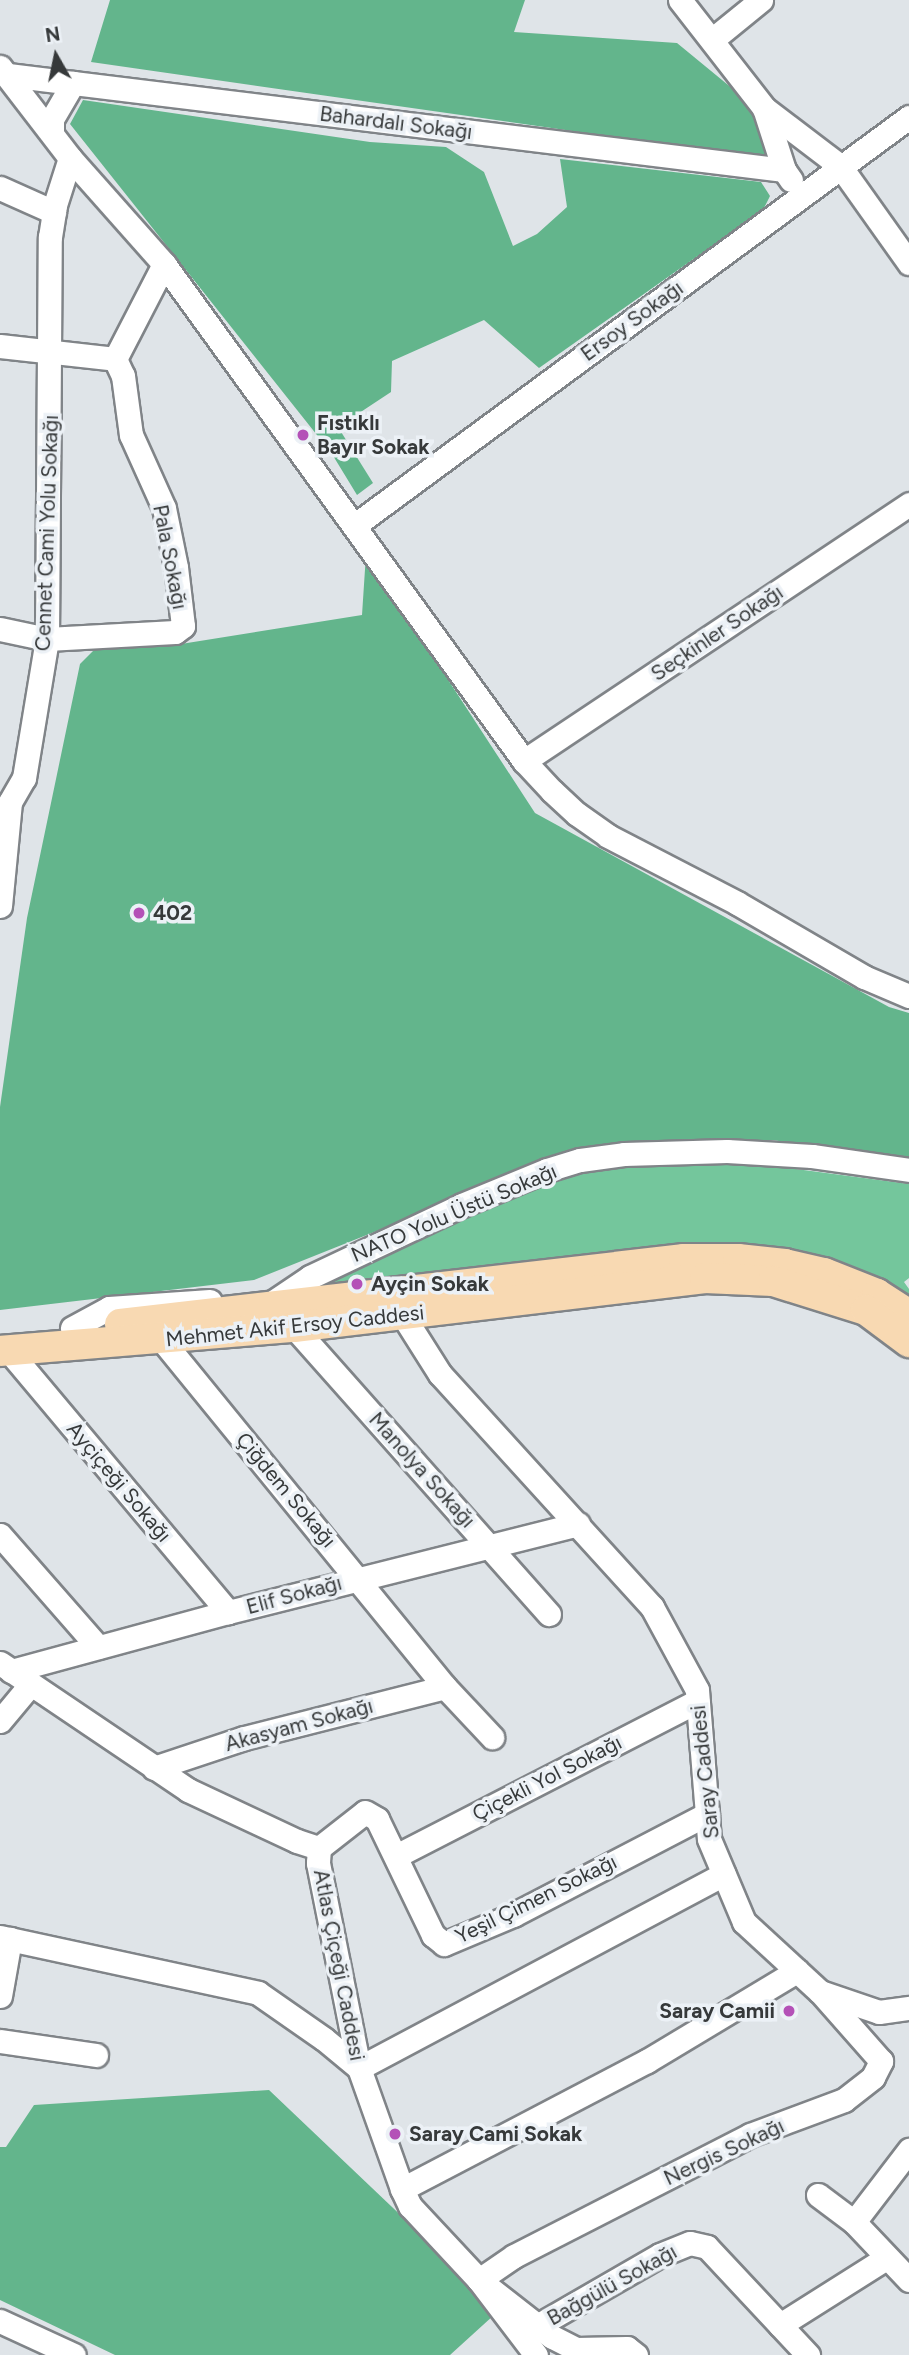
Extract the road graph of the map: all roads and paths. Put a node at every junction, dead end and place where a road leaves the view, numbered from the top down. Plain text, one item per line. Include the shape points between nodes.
1 (680, 0) edge
2 (761, 0) edge
3 (713, 39) junction
4 (4, 71) edge
5 (73, 83) junction
6 (764, 108) junction
7 (909, 117) edge
8 (52, 133) junction
9 (70, 158) junction
10 (839, 166) junction
11 (784, 170) junction
12 (0, 188) edge
13 (803, 195) junction
14 (54, 212) junction
15 (909, 263) edge
16 (164, 264) junction
17 (0, 346) edge
18 (51, 351) junction
19 (115, 359) junction
20 (909, 504) edge
21 (355, 525) junction
22 (0, 629) edge
23 (47, 639) junction
24 (524, 761) junction
25 (0, 777) edge
26 (24, 778) junction
27 (0, 906) edge
28 (909, 996) edge
29 (909, 1170) edge
30 (398, 1303) junction
31 (909, 1315) edge
32 (263, 1319) junction
33 (294, 1327) junction
34 (162, 1340) junction
35 (909, 1342) edge
36 (3, 1344) edge
37 (578, 1524) junction
38 (0, 1535) edge
39 (492, 1547) junction
40 (359, 1578) junction
41 (228, 1612) junction
42 (549, 1614) dead end
43 (98, 1647) junction
44 (14, 1673) edge
45 (445, 1687) junction
46 (698, 1701) junction
47 (0, 1721) edge
48 (492, 1737) dead end
49 (154, 1768) junction
50 (707, 1814) junction
51 (319, 1848) junction
52 (396, 1856) junction
53 (724, 1874) junction
54 (5, 1938) edge
55 (797, 1971) junction
56 (820, 1992) junction
57 (0, 1996) edge
58 (909, 2008) edge
59 (0, 2041) edge
60 (96, 2054) dead end
61 (359, 2068) junction
62 (909, 2150) edge
63 (402, 2189) junction
64 (818, 2195) dead end
65 (854, 2222) junction
66 (886, 2258) junction
67 (478, 2280) junction
68 (909, 2280) edge
69 (0, 2321) edge
70 (780, 2325) junction
71 (537, 2326) junction
72 (74, 2355) edge
73 (536, 2355) edge
74 (636, 2355) edge
75 (808, 2355) edge

1 - 3 street
2 - 3 street
3 - 6 street
4 - 5 street, Bahardalı Sokağı
4 - 8 street
5 - 8 street via 52,119
5 - 11 street, Bahardalı Sokağı
6 - 10 street
6 - 11 street
7 - 10 street, Ersoy Sokağı
8 - 9 street
9 - 14 street, Cennet Cami Yolu Sokağı
9 - 16 street
10 - 13 street, Ersoy Sokağı
10 - 15 street
11 - 13 street
12 - 14 street
13 - 21 street, Ersoy Sokağı
14 - 18 street, Cennet Cami Yolu Sokağı
16 - 19 street
16 - 21 street
17 - 18 street
18 - 19 street
18 - 23 street, Cennet Cami Yolu Sokağı
19 - 23 street, Pala Sokağı via 123,376 131,435 164,508 183,626 175,632
20 - 24 street, Seçkinler Sokağı
21 - 24 street
22 - 23 street
23 - 26 street, Cennet Cami Yolu Sokağı
24 - 28 street via 577,814 608,836
25 - 26 street
26 - 27 street, Cennet Cami Yolu Sokağı via 10,802
29 - 32 street, NATO Yolu Üstü Sokağı via 812,1156 727,1151 580,1160 450,1211 310,1277
30 - 31 main road, Mehmet Akif Ersoy Caddesi via 684,1259 738,1259 824,1273 877,1294
30 - 32 main road, Mehmet Akif Ersoy Caddesi
30 - 33 main road, Mehmet Akif Ersoy Caddesi
30 - 35 main road, Mehmet Akif Ersoy Caddesi via 705,1278 773,1281 866,1310
30 - 37 street, Saray Caddesi via 440,1374
32 - 33 main road, Mehmet Akif Ersoy Caddesi
32 - 34 main road, Mehmet Akif Ersoy Caddesi
32 - 36 main road, Mehmet Akif Ersoy Caddesi via 72,1328
33 - 39 street, Manolya Sokağı
34 - 36 main road, Mehmet Akif Ersoy Caddesi
34 - 40 street, Çiğdem Sokağı
36 - 41 street, Ayçiçeği Sokağı
37 - 39 street, Elif Sokağı
37 - 46 street, Saray Caddesi via 652,1607 697,1690
38 - 43 street
39 - 40 street, Elif Sokağı
39 - 42 street, Manolya Sokağı
40 - 41 street, Elif Sokağı
40 - 45 street, Çiğdem Sokağı
41 - 43 street, Elif Sokağı
43 - 44 street, Elif Sokağı
44 - 47 street
44 - 49 street, Atlas Çiçeği Caddesi
45 - 48 street, Çiğdem Sokağı
45 - 49 street, Akasyam Sokağı via 244,1738
46 - 50 street, Saray Caddesi
46 - 52 street, Çiçekli Yol Sokağı
49 - 51 street, Atlas Çiçeği Caddesi via 188,1790
50 - 52 street, Yeşil Çimen Sokağı via 513,1914 443,1944 433,1935
50 - 53 street, Saray Caddesi via 709,1839
51 - 52 street, Yeşil Çimen Sokağı via 365,1812 377,1819
51 - 61 street, Atlas Çiçeği Caddesi via 318,1863
53 - 55 street, Saray Caddesi via 744,1922
53 - 61 street
54 - 57 street
54 - 61 street via 258,1993
55 - 56 street, Saray Caddesi
55 - 63 street via 647,2061
56 - 58 street, Saray Caddesi via 879,2012
56 - 67 street, Nergis Sokağı via 881,2062 873,2077 844,2100 750,2136 514,2256
59 - 60 street
61 - 63 street, Atlas Çiçeği Caddesi
62 - 65 street
63 - 67 street, Atlas Çiçeği Caddesi via 410,2206
64 - 65 street
65 - 66 street
66 - 68 street
66 - 70 street
67 - 71 street
67 - 73 street, Atlas Çiçeği Caddesi
69 - 72 street
70 - 71 street, Bağgülü Sokağı via 707,2247 690,2243 660,2255
70 - 75 street, Bağgülü Sokağı
71 - 74 street via 576,2349 627,2348

